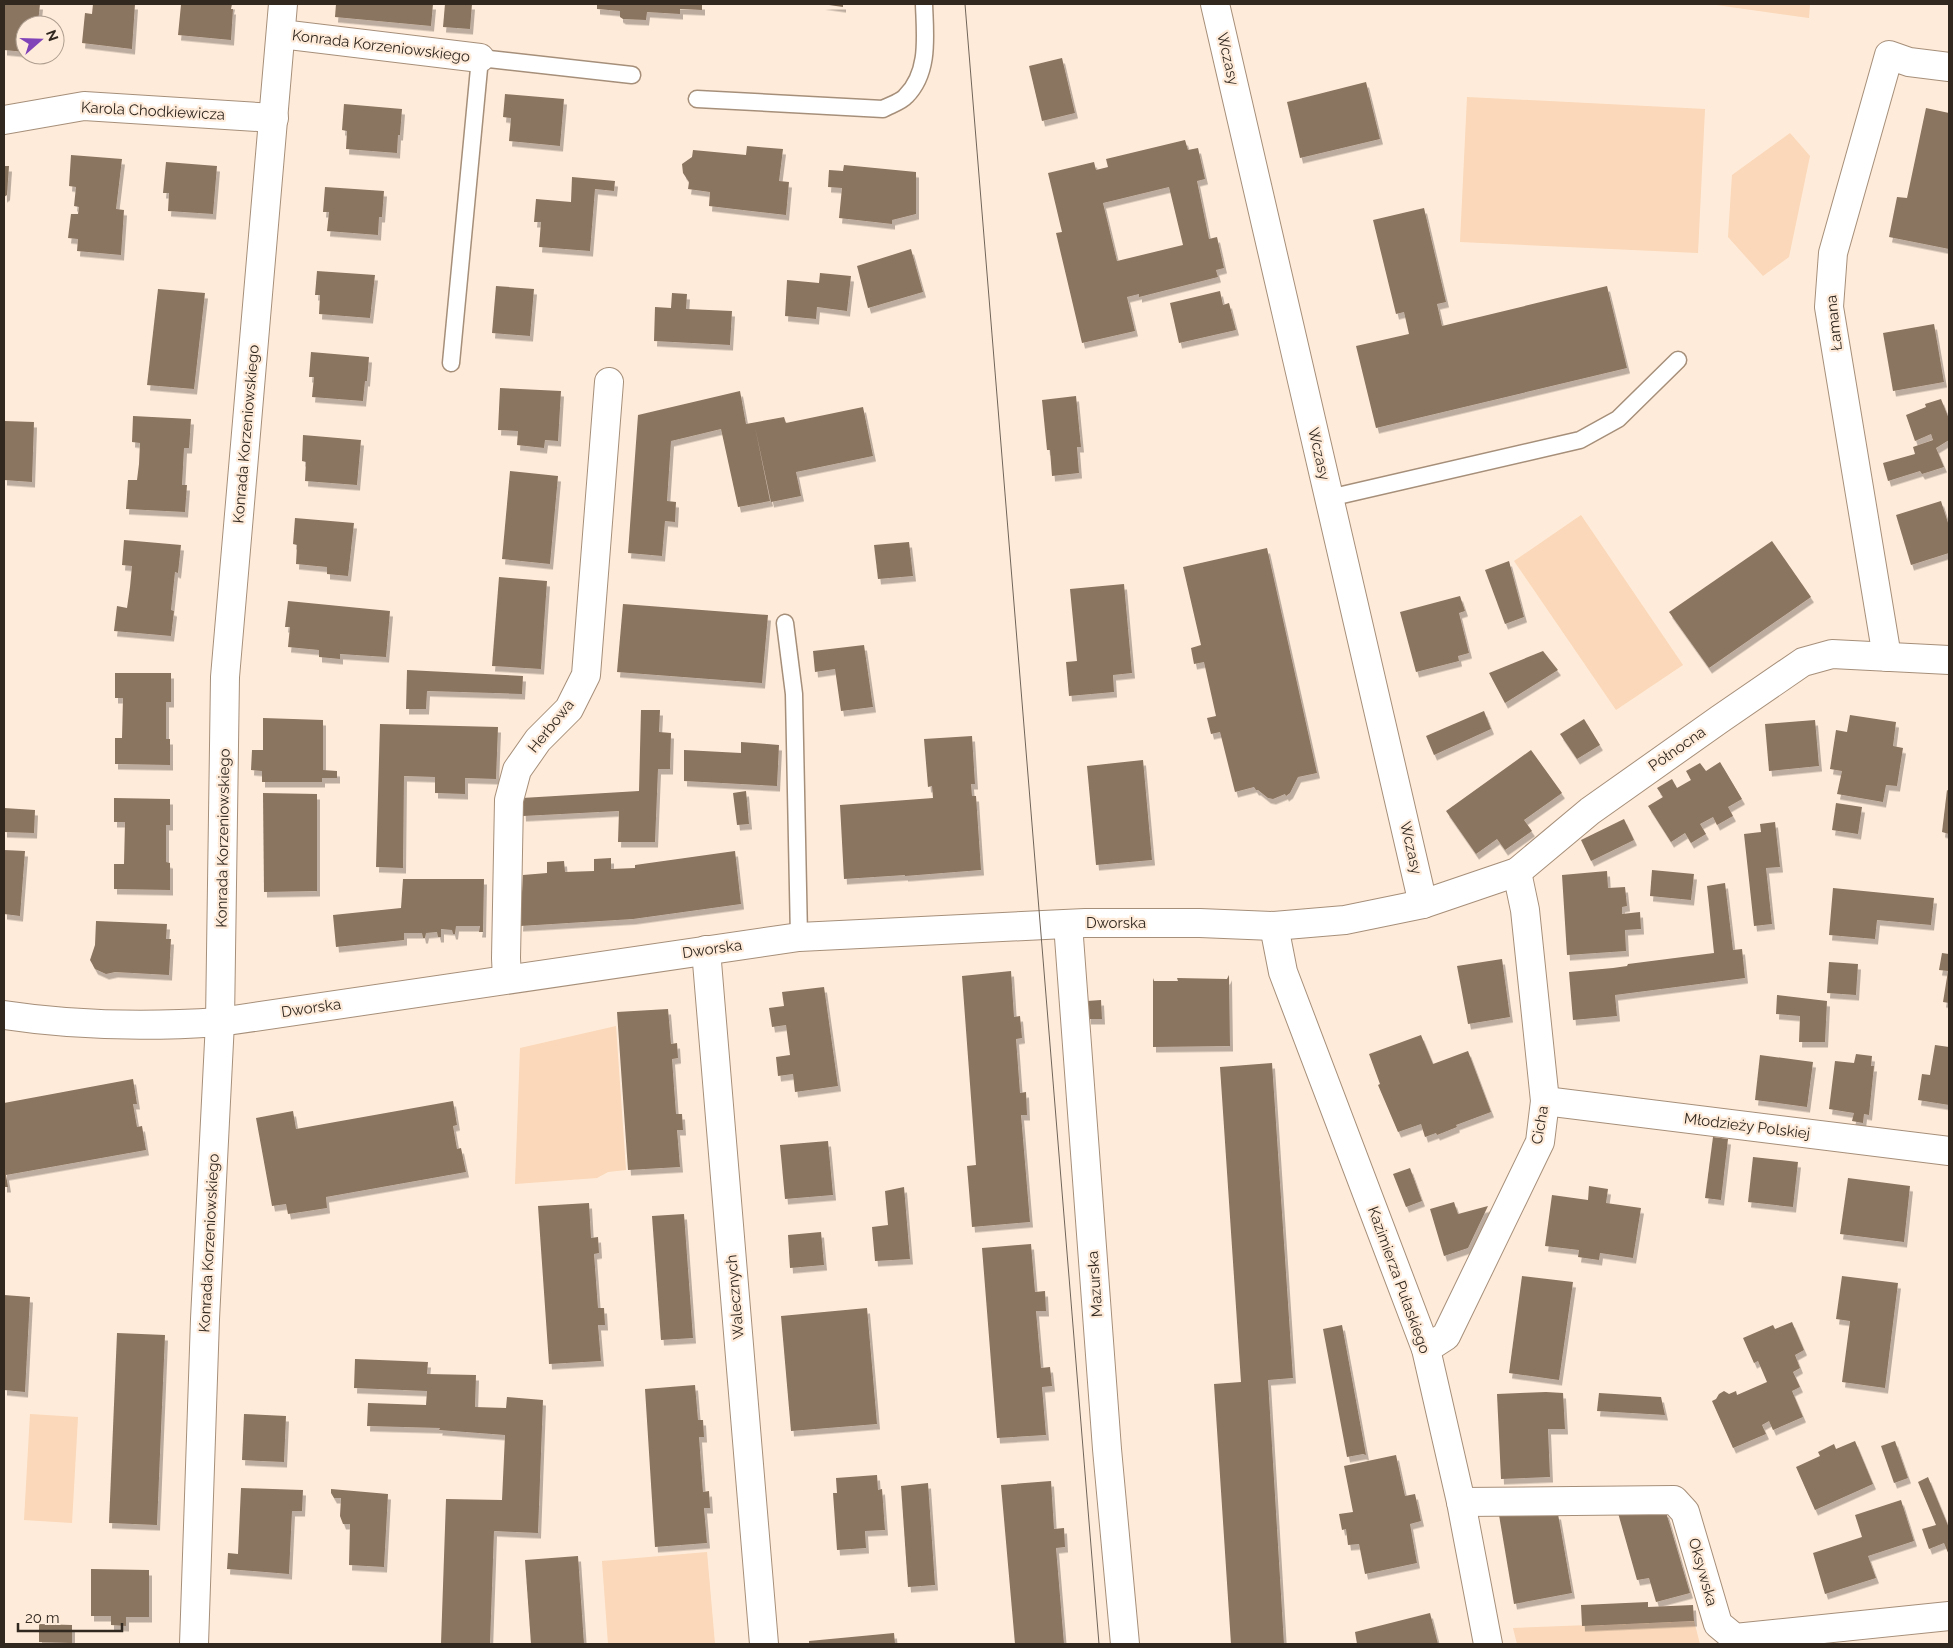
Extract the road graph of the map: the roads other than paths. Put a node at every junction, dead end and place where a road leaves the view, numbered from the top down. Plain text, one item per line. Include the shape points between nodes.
1 (283, 4) edge
2 (924, 4) edge
3 (1215, 4) edge
4 (281, 34) junction
5 (480, 58) junction
6 (1949, 67) edge
7 (632, 75) dead end
8 (697, 99) dead end
9 (274, 118) junction
10 (4, 120) edge
11 (1678, 360) dead end
12 (451, 363) dead end
13 (609, 382) dead end
14 (1329, 498) junction
15 (785, 623) dead end
16 (1887, 657) junction
17 (1949, 660) edge
18 (1517, 872) junction
19 (1424, 904) junction
20 (1068, 924) junction
21 (1274, 926) junction
22 (799, 937) junction
23 (706, 950) junction
24 (508, 979) junction
25 (4, 1015) edge
26 (220, 1022) junction
27 (1545, 1101) junction
28 (1949, 1151) edge
29 (1426, 1349) junction
30 (1461, 1502) junction
31 (1949, 1616) edge
32 (194, 1644) edge
33 (764, 1644) edge
34 (1126, 1644) edge
35 (1488, 1644) edge

1 - 4 street, Konrada Korzeniowskiego
2 - 8 lane via 925,49 918,82 905,98 882,109
3 - 14 street, Wczasy
4 - 5 street, Konrada Korzeniowskiego
4 - 9 street, Konrada Korzeniowskiego
5 - 7 lane, Konrada Korzeniowskiego
5 - 12 lane, Konrada Korzeniowskiego
6 - 16 street, Łamana via 1909,62 1889,54 1833,253 1830,280 1829,307
9 - 10 street, Karola Chodkiewicza via 84,106
9 - 26 street, Konrada Korzeniowskiego via 225,677
11 - 14 lane via 1618,419 1580,440
13 - 24 street, Herbowa via 586,674 569,709 538,740 517,770 508,800
14 - 19 street, Wczasy
15 - 22 lane via 794,694
16 - 17 street, Północna
16 - 18 street, Północna via 1832,654 1803,662 1590,811
18 - 19 street, Północna
18 - 27 street, Cicha via 1525,910
19 - 21 street, Dworska via 1345,920
20 - 21 street, Dworska
20 - 22 street, Dworska
20 - 34 street, Mazurska via 1107,1449
21 - 29 street, Kazimierza Pułaskiego via 1283,972
22 - 23 street, Dworska
23 - 24 street, Dworska
23 - 33 street, Walecznych
24 - 26 street, Dworska
25 - 26 street, Dworska via 44,1022 117,1026
26 - 32 street, Konrada Korzeniowskiego via 205,1319
27 - 28 street, Młodzieży Polskiej
27 - 29 street, Cicha via 1536,1151 1446,1336
29 - 30 street, Kazimierza Pułaskiego
30 - 31 street, Oksywska via 1674,1500 1686,1512 1718,1624 1734,1638
30 - 35 street, Kazimierza Pułaskiego

